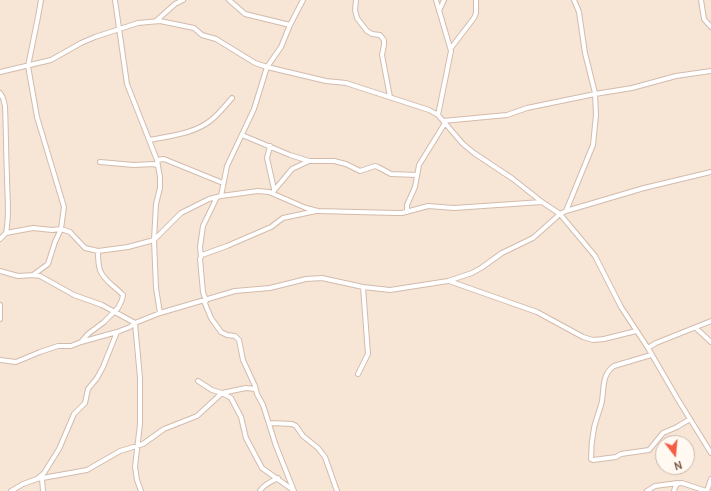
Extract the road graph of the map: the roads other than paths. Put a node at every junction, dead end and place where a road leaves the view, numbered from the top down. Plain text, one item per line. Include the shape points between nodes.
1 (40, 0) edge
2 (115, 0) edge
3 (184, 0) edge
4 (229, 0) edge
5 (303, 0) edge
6 (356, 0) edge
7 (436, 0) edge
8 (444, 0) edge
9 (476, 0) edge
10 (574, 0) edge
11 (701, 0) edge
12 (439, 11) junction
13 (156, 21) junction
14 (290, 25) junction
15 (711, 27) edge
16 (120, 29) junction
17 (451, 48) junction
18 (28, 66) junction
19 (267, 67) junction
20 (711, 71) edge
21 (0, 72) edge
22 (0, 93) edge
23 (595, 94) junction
24 (390, 96) junction
25 (232, 98) dead end
26 (438, 115) junction
27 (444, 122) junction
28 (0, 130) edge
29 (6, 132) junction
30 (242, 135) junction
31 (149, 140) junction
32 (270, 146) junction
33 (157, 160) junction
34 (310, 161) junction
35 (100, 162) dead end
36 (158, 166) junction
37 (711, 172) edge
38 (416, 175) junction
39 (223, 183) junction
40 (273, 191) junction
41 (219, 197) junction
42 (542, 202) junction
43 (318, 211) junction
44 (566, 211) junction
45 (407, 212) junction
46 (560, 214) junction
47 (61, 229) junction
48 (6, 233) junction
49 (0, 239) edge
50 (154, 240) junction
51 (98, 251) junction
52 (201, 257) junction
53 (0, 271) edge
54 (33, 275) junction
55 (448, 281) junction
56 (363, 287) junction
57 (205, 301) junction
58 (0, 305) edge
59 (114, 312) junction
60 (160, 313) junction
61 (0, 319) edge
62 (711, 321) edge
63 (135, 324) junction
64 (696, 328) junction
65 (636, 331) junction
66 (117, 332) junction
67 (81, 342) junction
68 (711, 342) edge
69 (648, 348) junction
70 (651, 355) junction
71 (0, 360) edge
72 (358, 374) dead end
73 (198, 381) dead end
74 (255, 389) junction
75 (222, 393) junction
76 (690, 419) junction
77 (270, 423) junction
78 (137, 445) junction
79 (711, 453) edge
80 (278, 478) junction
81 (39, 479) junction
82 (711, 480) edge
83 (678, 483) junction
84 (294, 490) edge
85 (11, 491) edge
86 (43, 491) edge
87 (141, 491) edge
88 (260, 491) edge
89 (337, 491) edge
90 (647, 491) edge
91 (674, 491) edge
92 (707, 491) edge

1 - 18 street
2 - 16 street
3 - 13 street via 175,4
4 - 14 street via 245,14
5 - 14 street
6 - 24 street via 357,18 367,32 380,35 384,40 382,55
7 - 12 street
8 - 12 street
9 - 17 street via 474,18
10 - 23 street via 579,12
11 - 15 street via 704,19
12 - 17 street
13 - 16 street via 138,22
13 - 19 street via 192,27 202,35 216,39 255,63
14 - 19 street via 281,47
16 - 18 street via 81,43 51,60
16 - 31 street via 127,84
17 - 26 street
18 - 21 street
18 - 47 street via 37,117 64,207
19 - 24 street via 326,81 346,83
19 - 30 street via 259,96
20 - 23 street via 676,76 621,91
22 - 29 street via 5,103
23 - 27 street via 527,108 507,115
23 - 44 street via 593,145
24 - 26 street
25 - 31 street via 203,126
26 - 27 street
27 - 38 street via 419,165
27 - 42 street via 474,153
28 - 29 street
29 - 48 street via 9,204
30 - 32 street
30 - 39 street via 227,166
31 - 33 street
32 - 34 street
32 - 40 street via 267,158
33 - 36 street
33 - 39 street via 164,160
34 - 38 street via 334,161 360,171 375,166 391,174
34 - 40 street via 292,169
35 - 36 street via 134,165 152,163
36 - 50 street via 160,182
37 - 44 street
38 - 45 street
39 - 41 street
40 - 41 street
40 - 43 street via 306,208
41 - 50 street via 209,199 181,214
41 - 52 street via 203,226
42 - 45 street via 454,208 428,206
42 - 46 street
43 - 45 street
43 - 52 street via 286,217 271,227 204,253
44 - 46 street
46 - 55 street via 533,238 502,252 472,273
46 - 65 street via 595,256
47 - 48 street via 33,228
47 - 51 street via 70,232 85,248
47 - 54 street via 48,264
48 - 49 street
50 - 51 street
50 - 60 street
51 - 59 street via 100,272 123,295 119,307
52 - 57 street
53 - 54 street via 18,276
54 - 59 street via 43,277 74,295
55 - 56 street via 393,290
55 - 65 street via 537,312 593,340
56 - 57 street via 314,278 270,288 242,290
56 - 72 street via 368,354
57 - 60 street
57 - 74 street via 211,318 221,332 236,336 239,340 243,360 256,386
58 - 61 street
59 - 63 street
59 - 67 street
60 - 63 street
62 - 64 street
63 - 66 street
63 - 78 street via 140,378 140,424
64 - 68 street
64 - 69 street
65 - 69 street
66 - 67 street
66 - 81 street via 103,367 88,389 85,403 74,414 59,449
67 - 71 street via 71,346 58,346 16,362
69 - 70 street
70 - 76 street
70 - 76 street via 609,369 604,380 602,401 594,429 591,459 649,450 663,433
73 - 75 street
74 - 75 street via 246,388
74 - 77 street
75 - 78 street via 197,416 164,429 143,444
75 - 80 street via 231,398 239,411 246,438 262,468
76 - 79 street
77 - 84 street via 276,446
77 - 89 street via 296,426 303,436 318,448 325,457
78 - 81 street via 120,451 87,470
78 - 87 street via 135,466
80 - 84 street
80 - 88 street via 263,486
81 - 85 street
81 - 86 street
82 - 92 street
83 - 90 street via 655,486
83 - 91 street
83 - 92 street

